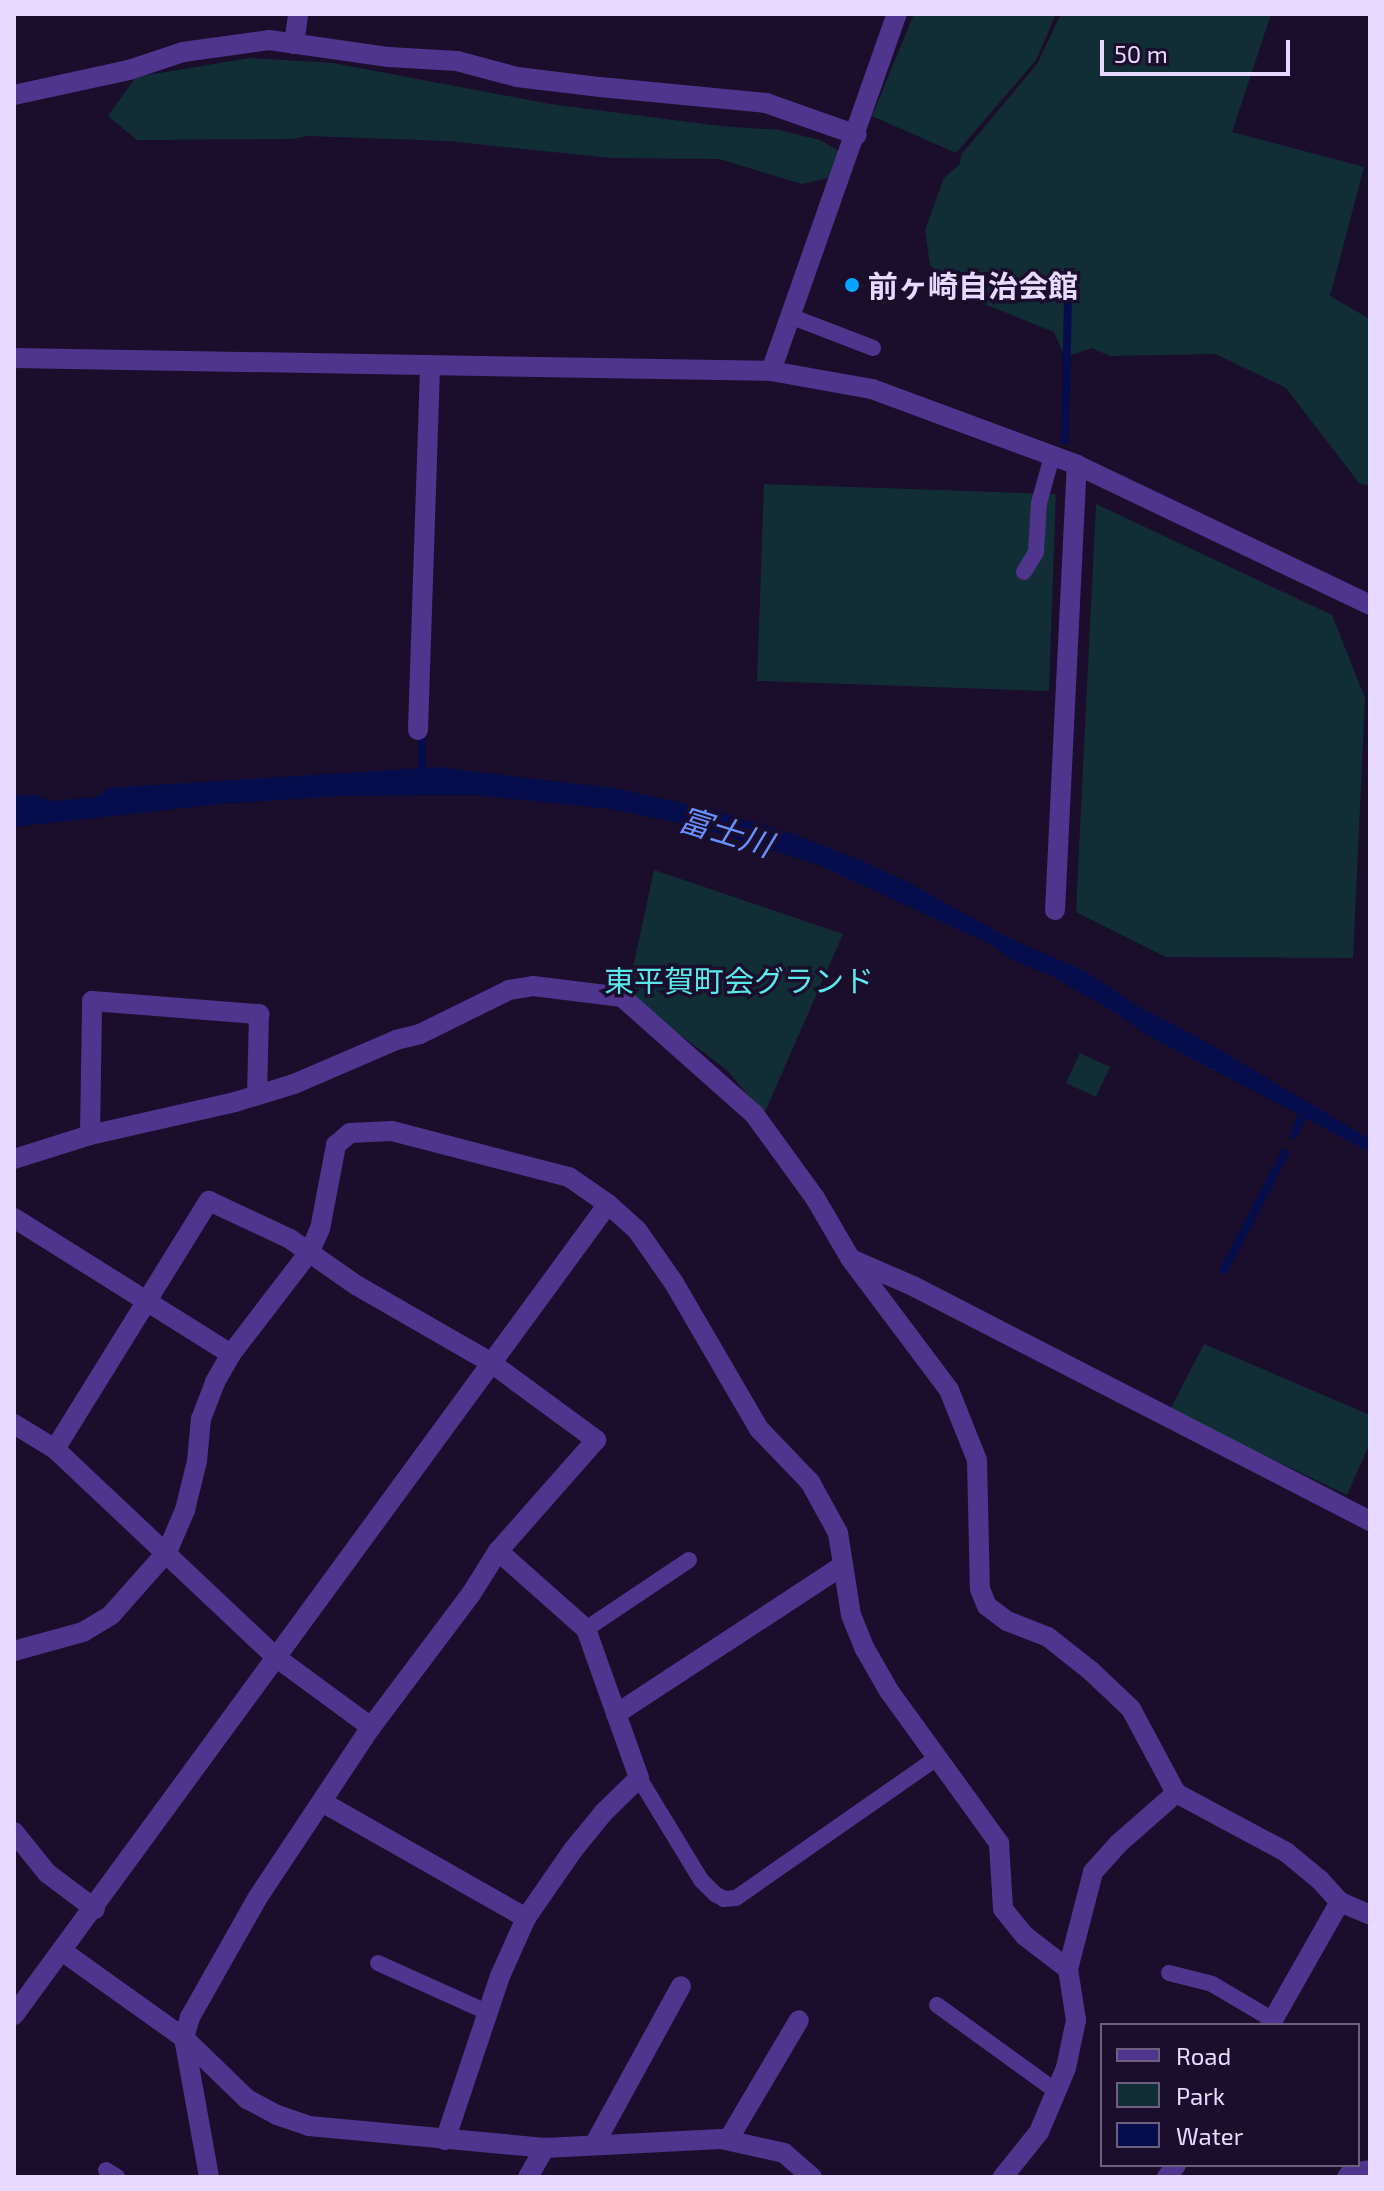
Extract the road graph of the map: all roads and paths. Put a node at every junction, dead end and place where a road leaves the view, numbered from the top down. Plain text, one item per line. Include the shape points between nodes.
1 (298, 14) edge
2 (897, 14) edge
3 (294, 44) junction
4 (14, 95) edge
5 (857, 135) junction
6 (790, 316) junction
7 (873, 348) dead end
8 (14, 358) edge
9 (430, 365) junction
10 (771, 371) junction
11 (1052, 456) junction
12 (1077, 465) junction
13 (1024, 572) dead end
14 (1370, 605) edge
15 (418, 730) dead end
16 (1055, 910) dead end
17 (257, 1095) junction
18 (90, 1135) junction
19 (14, 1159) edge
20 (608, 1204) junction
21 (14, 1218) edge
22 (310, 1251) junction
23 (850, 1258) junction
24 (147, 1304) junction
25 (231, 1354) junction
26 (490, 1362) junction
27 (14, 1424) edge
28 (55, 1449) junction
29 (1370, 1521) edge
30 (498, 1551) junction
31 (167, 1552) junction
32 (689, 1560) dead end
33 (841, 1567) junction
34 (586, 1629) junction
35 (14, 1651) edge
36 (277, 1658) junction
37 (616, 1714) junction
38 (371, 1727) junction
39 (937, 1758) junction
40 (639, 1778) junction
41 (1176, 1793) junction
42 (322, 1802) junction
43 (14, 1832) edge
44 (1340, 1902) junction
45 (95, 1909) junction
46 (1370, 1915) edge
47 (526, 1918) junction
48 (62, 1951) junction
49 (378, 1963) dead end
50 (1068, 1969) junction
51 (1169, 1973) dead end
52 (681, 1986) dead end
53 (937, 2005) dead end
54 (487, 2012) junction
55 (14, 2015) edge
56 (799, 2020) dead end
57 (1271, 2023) edge
58 (184, 2038) junction
59 (1057, 2092) junction
60 (445, 2140) junction
61 (728, 2140) junction
62 (594, 2145) junction
63 (545, 2148) junction
64 (1370, 2168) edge
65 (209, 2177) edge
66 (528, 2177) edge
67 (812, 2177) edge
68 (1003, 2177) edge
69 (1345, 2177) edge

1 - 3 street
2 - 5 street
3 - 4 street via 246,42 183,52 129,70
3 - 5 street via 457,61 517,77 587,86 766,103
5 - 6 street
6 - 7 lane
6 - 10 street
8 - 9 street
9 - 10 street
9 - 15 street
10 - 11 street via 872,389
11 - 12 street
11 - 13 lane via 1039,503 1036,552
12 - 14 street
12 - 16 street
17 - 18 street
17 - 18 street via 259,1014 92,1001
17 - 23 street via 420,1034 509,990 533,986 622,997 754,1114 815,1198
18 - 19 street
20 - 22 street via 569,1177 392,1131 350,1133 336,1145 320,1229
20 - 26 street
20 - 33 street via 637,1230 674,1283 759,1429 810,1482 838,1533
21 - 24 street
22 - 24 street via 209,1201
22 - 25 street
22 - 26 street via 356,1285
23 - 29 street
23 - 41 street via 949,1390 965,1423 977,1460 980,1589 987,1606 1007,1621 1048,1637 1131,1709
24 - 25 street
24 - 28 street
25 - 31 street via 201,1419 185,1510
26 - 30 street via 596,1440
26 - 36 street
27 - 28 street
28 - 31 street
30 - 34 street
30 - 38 street
31 - 35 street via 111,1615 83,1632
31 - 36 street
32 - 34 lane
33 - 37 street
33 - 39 street via 865,1649
34 - 37 street
36 - 38 street
36 - 45 street
37 - 40 street
38 - 42 street
39 - 40 lane via 736,1898 715,1894 701,1880
39 - 50 street via 999,1843 1003,1909 1025,1936
40 - 47 street via 581,1840
41 - 44 street via 1286,1852
41 - 50 street via 1093,1872
42 - 47 street
42 - 58 street via 258,1897 190,2017
43 - 45 street via 47,1873
44 - 46 street
44 - 57 street
45 - 48 street
47 - 54 street
48 - 55 street
48 - 58 street
49 - 54 lane
50 - 59 street via 1076,2020
51 - 57 lane via 1212,1984
52 - 62 street
53 - 59 lane
54 - 60 street
56 - 61 street
58 - 60 street via 247,2099 277,2115 309,2126
58 - 65 street
59 - 68 street via 1039,2132
60 - 63 street
61 - 62 street
61 - 67 street via 784,2153
62 - 63 street
63 - 66 street
64 - 69 lane via 1349,2171

